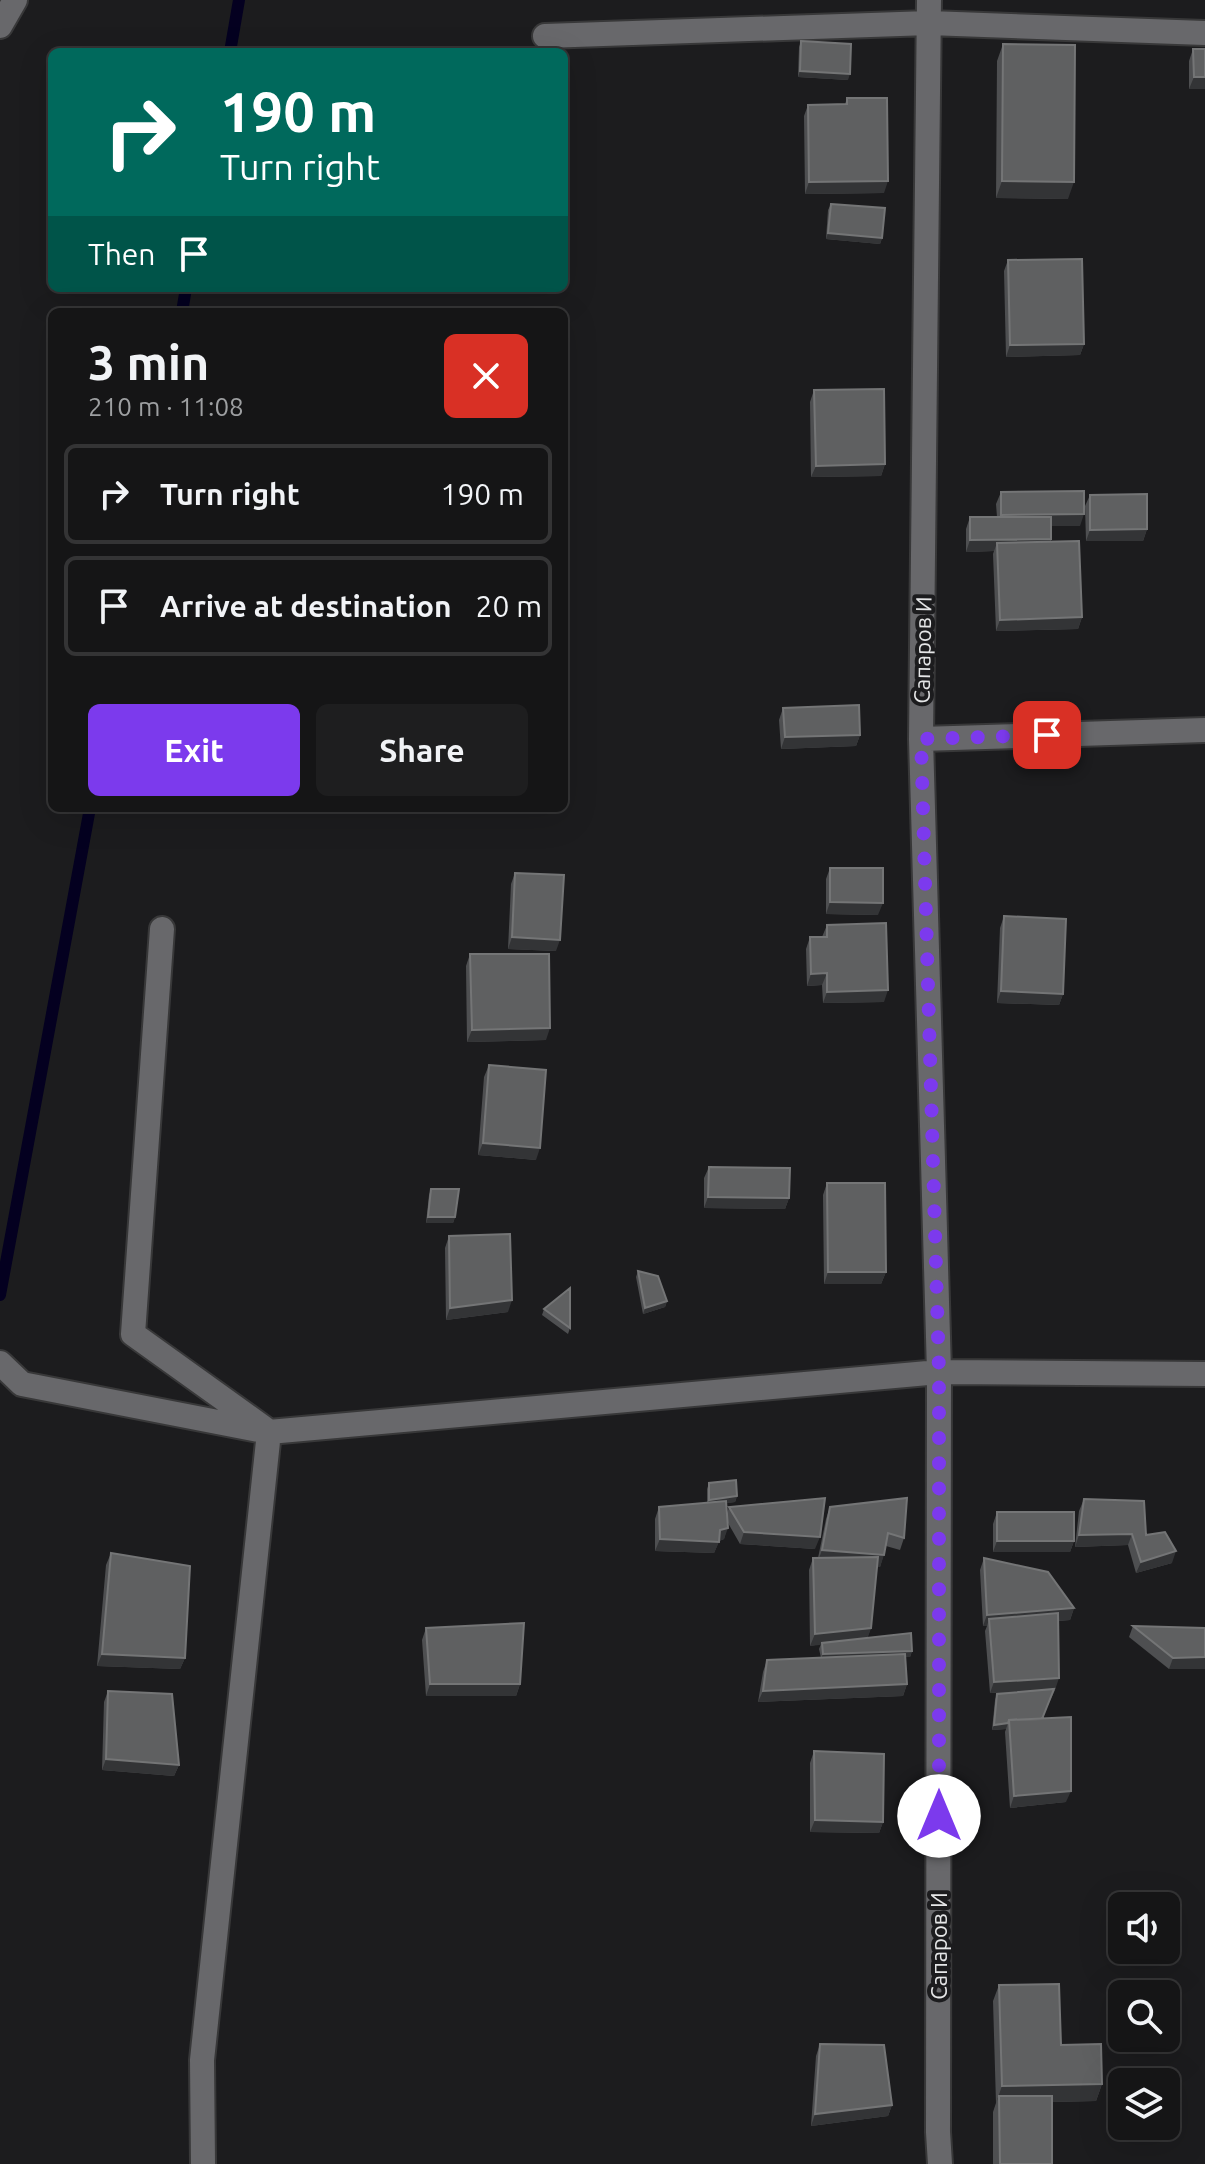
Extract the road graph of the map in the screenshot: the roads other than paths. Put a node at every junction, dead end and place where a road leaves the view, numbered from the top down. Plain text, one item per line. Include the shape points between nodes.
1 (15, 0) edge
2 (929, 12) edge
3 (0, 26) edge
4 (1205, 33) edge
5 (545, 36) dead end
6 (1205, 730) edge
7 (921, 739) junction
8 (162, 929) dead end
9 (0, 1363) edge
10 (939, 1372) junction
11 (1205, 1374) edge
12 (269, 1432) junction
13 (203, 2164) edge
14 (940, 2164) edge

1 - 3 street
2 - 4 street
2 - 5 street
2 - 7 street, Сапаров И
6 - 7 street
7 - 10 street, Сапаров И
8 - 12 street via 133,1334
9 - 12 street via 22,1384
10 - 11 street
10 - 12 street
10 - 14 street, Сапаров И
12 - 13 street via 202,2060

